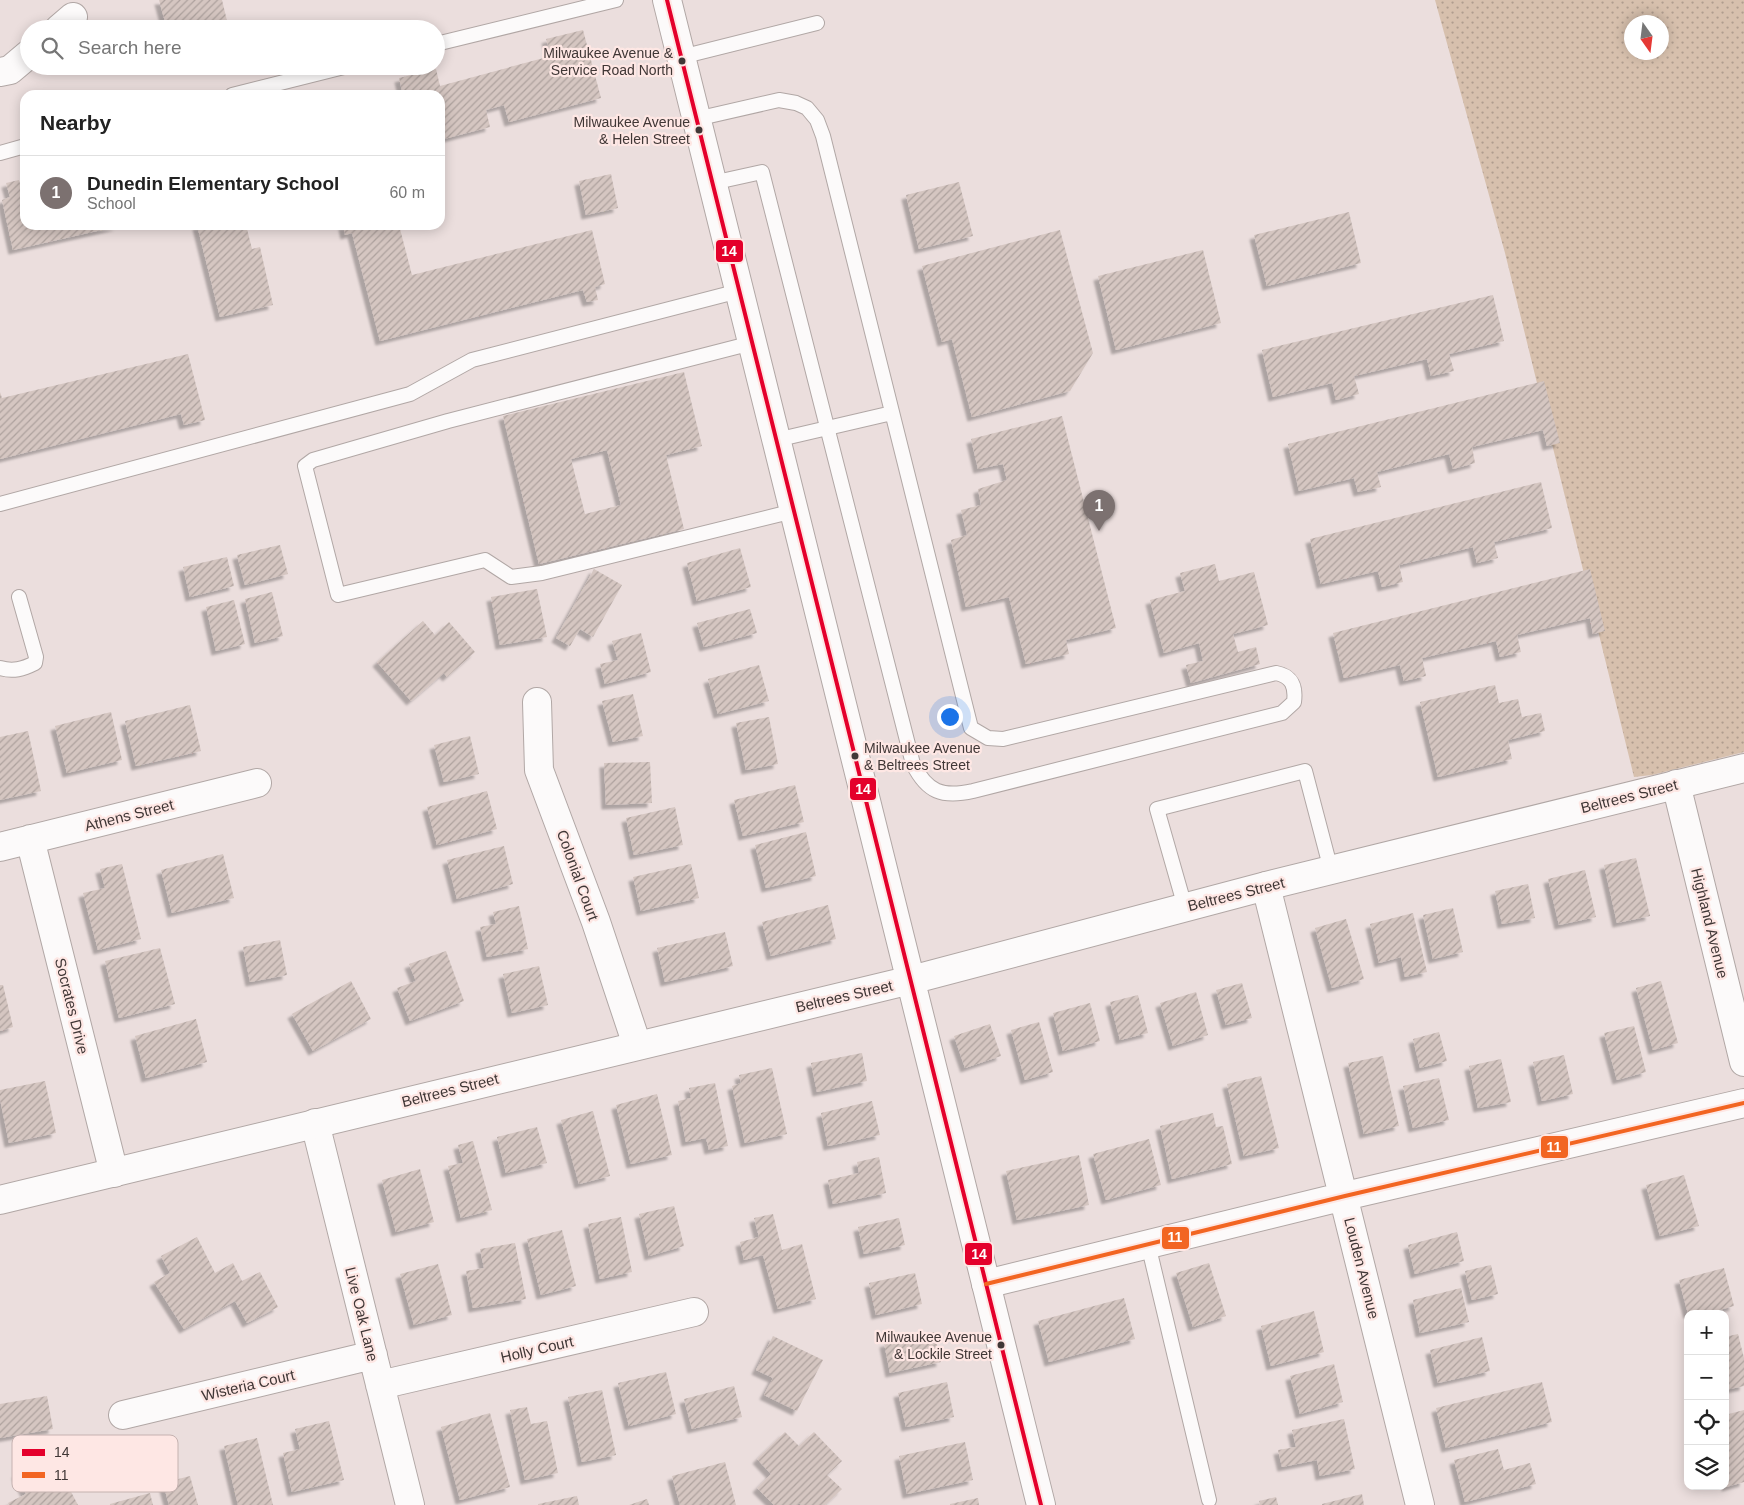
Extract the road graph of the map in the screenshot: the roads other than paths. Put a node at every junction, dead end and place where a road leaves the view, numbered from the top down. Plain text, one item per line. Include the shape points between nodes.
1 (616, 0) edge
2 (667, 0) edge
3 (817, 23) dead end
4 (445, 42) edge
5 (681, 57) junction
6 (20, 62) edge
7 (0, 72) edge
8 (312, 75) edge
9 (252, 90) edge
10 (696, 119) junction
11 (20, 147) edge
12 (0, 153) edge
13 (712, 183) junction
14 (739, 291) junction
15 (752, 343) junction
16 (892, 413) junction
17 (827, 428) junction
18 (776, 440) junction
19 (0, 504) edge
20 (794, 511) junction
21 (19, 597) dead end
22 (0, 668) edge
23 (537, 702) dead end
24 (1744, 768) edge
25 (257, 783) dead end
26 (1676, 784) junction
27 (30, 840) junction
28 (0, 847) edge
29 (1331, 870) junction
30 (1266, 886) junction
31 (1185, 907) junction
32 (910, 980) junction
33 (637, 1045) junction
34 (1744, 1062) edge
35 (1744, 1103) edge
36 (314, 1124) junction
37 (114, 1173) junction
38 (1345, 1196) junction
39 (0, 1200) edge
40 (1148, 1244) junction
41 (986, 1284) junction
42 (694, 1312) dead end
43 (373, 1356) junction
44 (380, 1385) junction
45 (123, 1415) dead end
46 (1209, 1500) dead end
47 (410, 1505) edge
48 (1041, 1505) edge
49 (1420, 1505) edge

1 - 4 lane
2 - 5 street
3 - 5 lane
5 - 10 street
6 - 7 street via 10,70
8 - 9 lane
10 - 13 street
10 - 16 lane via 779,100 807,108 817,120 826,145
11 - 12 lane
13 - 14 street
13 - 17 lane via 762,172
14 - 15 street
14 - 19 lane via 472,360 410,394
15 - 18 street
15 - 20 lane via 448,421 313,460 305,466 338,595 485,560 511,577 542,573
16 - 17 lane
16 - 17 lane via 971,728 988,738 1003,739 1276,672 1293,684 1294,702 1282,713 973,791 955,795 928,786 913,764
17 - 18 lane
18 - 20 street
20 - 32 street
21 - 22 lane via 35,663 11,671
23 - 33 street, Colonial Court via 539,770 596,922
24 - 26 street, Beltrees Street
25 - 27 street, Athens Street
26 - 29 street, Beltrees Street
26 - 34 street, Highland Avenue
27 - 28 street, Athens Street
27 - 37 street, Socrates Drive
29 - 30 street, Beltrees Street
29 - 31 lane via 1305,771 1158,809
30 - 31 street, Beltrees Street
30 - 38 street, Louden Avenue
31 - 32 street, Beltrees Street
32 - 33 street, Beltrees Street
32 - 41 street
33 - 36 street, Beltrees Street
35 - 38 street
36 - 37 street, Beltrees Street
36 - 43 street, Live Oak Lane
37 - 39 street, Beltrees Street
38 - 40 street
38 - 49 street, Louden Avenue
40 - 41 street
40 - 46 lane
41 - 48 street
42 - 44 street, Holly Court
43 - 44 street, Live Oak Lane
43 - 45 street, Wisteria Court
44 - 47 street, Live Oak Lane

